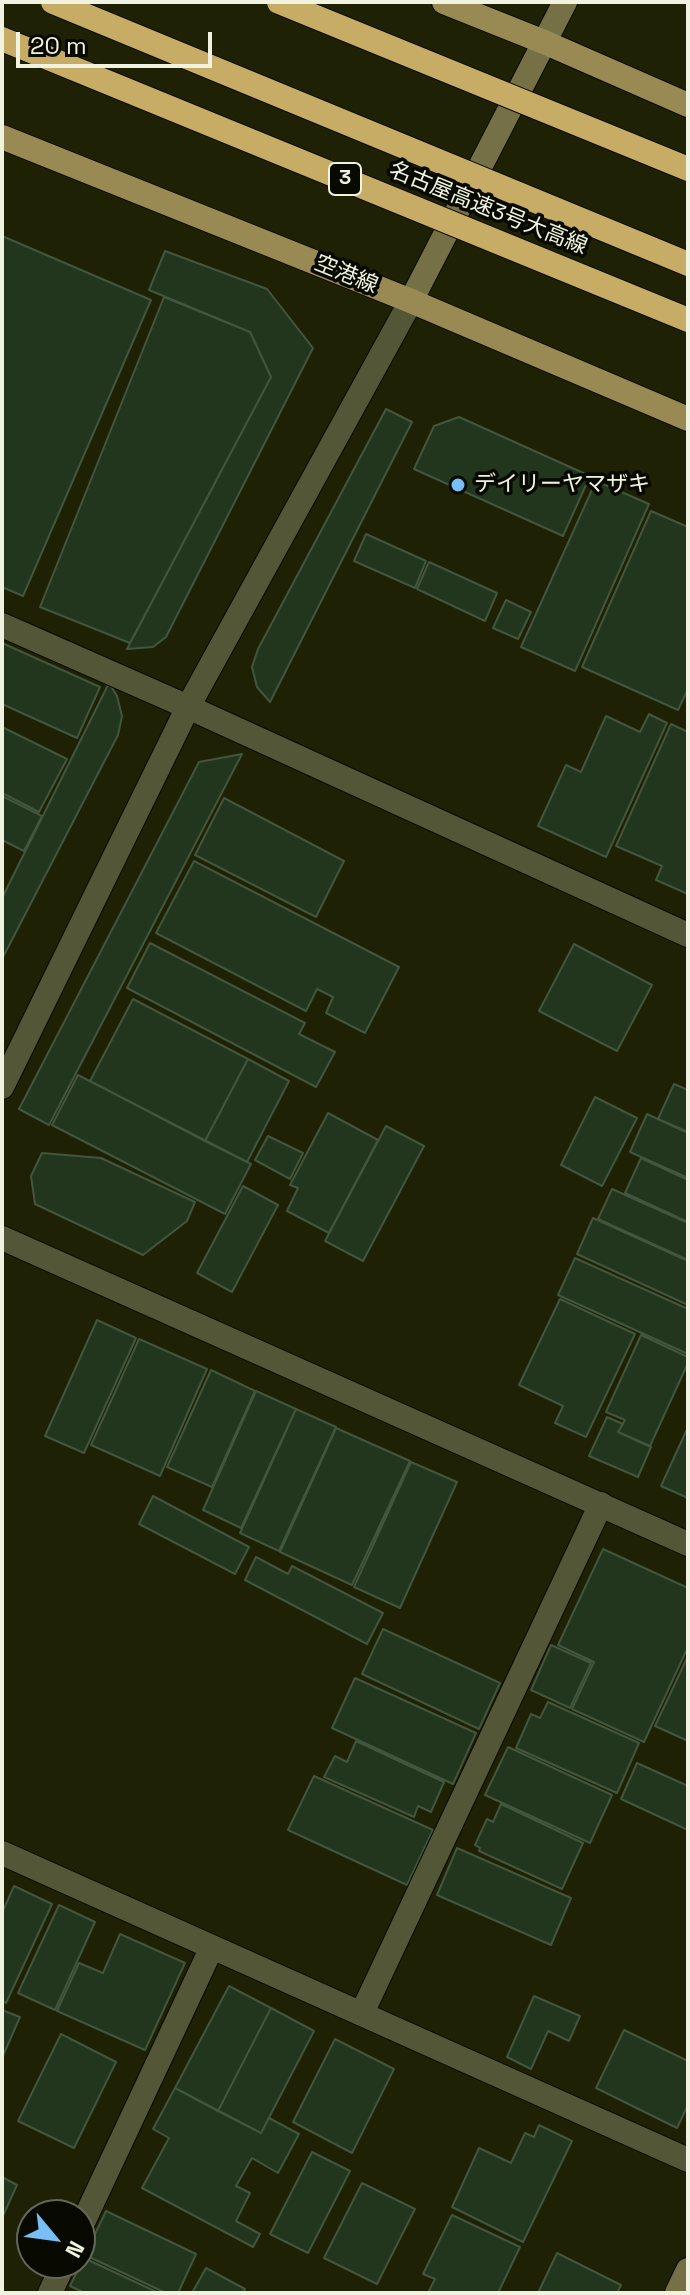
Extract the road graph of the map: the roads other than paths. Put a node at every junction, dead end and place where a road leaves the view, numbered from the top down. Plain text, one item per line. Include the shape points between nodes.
1 (53, 2) edge
2 (279, 2) edge
3 (444, 2) edge
4 (565, 2) edge
5 (2, 39) edge
6 (544, 42) junction
7 (688, 105) edge
8 (2, 137) edge
9 (688, 169) edge
10 (688, 264) edge
11 (411, 301) junction
12 (688, 320) edge
13 (688, 419) edge
14 (2, 625) edge
15 (188, 707) junction
16 (688, 935) edge
17 (2, 1087) edge
18 (2, 1238) edge
19 (601, 1504) junction
20 (688, 1544) edge
21 (2, 1853) edge
22 (212, 1947) junction
23 (362, 2013) junction
24 (688, 2160) edge
25 (94, 2199) edge
26 (688, 2270) edge
27 (677, 2293) edge

1 - 10 highway, bridge
2 - 9 highway, bridge
3 - 6 main road
4 - 6 street
5 - 12 highway, 名古屋高速3号大高線 / 3, bridge
6 - 7 main road
6 - 11 street
8 - 11 main road, 空港線
11 - 13 main road, 空港線
11 - 15 street
14 - 15 street
15 - 16 street
15 - 17 street
18 - 19 street
19 - 20 street
19 - 23 street
21 - 22 street
22 - 23 street
22 - 25 street
23 - 24 street
26 - 27 street

